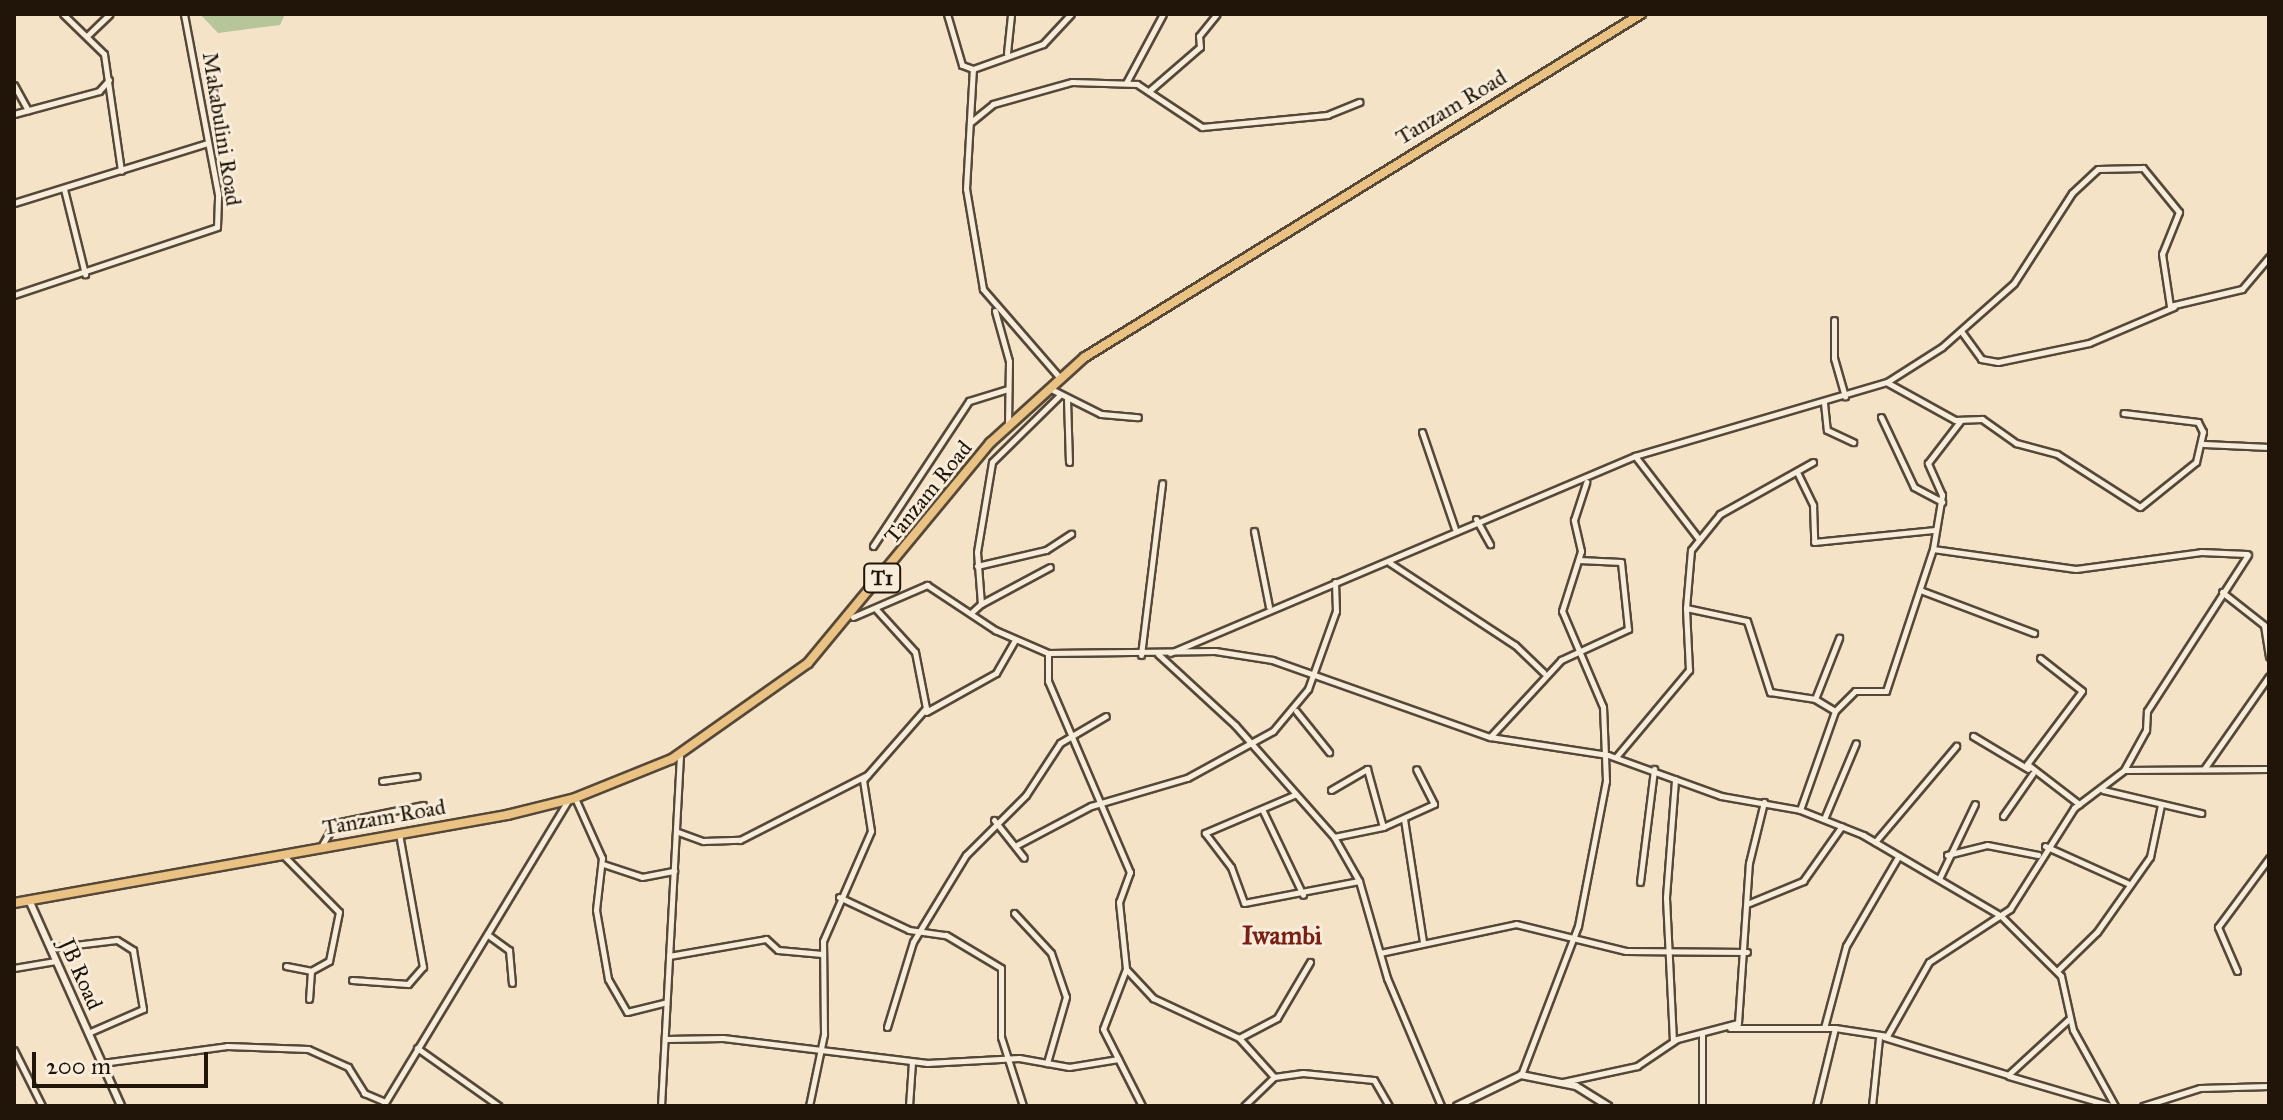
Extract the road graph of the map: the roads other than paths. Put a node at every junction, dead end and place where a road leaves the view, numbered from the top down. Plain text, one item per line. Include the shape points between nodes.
1 (63, 14) edge
2 (110, 14) edge
3 (184, 14) edge
4 (947, 14) edge
5 (1011, 14) edge
6 (1071, 14) edge
7 (1163, 14) edge
8 (1217, 14) edge
9 (1641, 14) edge
10 (88, 35) junction
11 (1007, 53) junction
12 (973, 69) junction
13 (110, 77) junction
14 (1126, 83) junction
15 (14, 85) edge
16 (1149, 91) junction
17 (1359, 102) dead end
18 (28, 110) junction
19 (14, 114) edge
20 (970, 122) junction
21 (209, 142) junction
22 (121, 171) junction
23 (64, 189) junction
24 (14, 203) edge
25 (2269, 257) edge
26 (85, 274) junction
27 (14, 295) edge
28 (993, 307) junction
29 (2175, 307) junction
30 (1834, 320) dead end
31 (1961, 330) junction
32 (1060, 378) junction
33 (1887, 382) junction
34 (1048, 388) junction
35 (1008, 389) junction
36 (1845, 396) junction
37 (1063, 397) junction
38 (1824, 403) junction
39 (2124, 413) dead end
40 (1138, 417) dead end
41 (1881, 417) dead end
42 (1961, 420) junction
43 (1008, 425) junction
44 (1422, 432) dead end
45 (1853, 442) dead end
46 (2204, 444) junction
47 (2269, 447) edge
48 (1635, 456) junction
49 (1069, 462) dead end
50 (1813, 462) dead end
51 (1797, 472) junction
52 (1586, 482) junction
53 (1162, 483) dead end
54 (1942, 502) junction
55 (1476, 519) junction
56 (1455, 529) junction
57 (1936, 530) junction
58 (1254, 531) dead end
59 (1071, 534) dead end
60 (1699, 539) junction
61 (1490, 544) dead end
62 (873, 546) dead end
63 (1933, 549) junction
64 (1579, 560) junction
65 (1389, 562) junction
66 (977, 566) junction
67 (1050, 567) dead end
68 (1335, 582) junction
69 (1920, 590) junction
70 (2222, 592) junction
71 (981, 604) junction
72 (1269, 607) junction
73 (875, 608) junction
74 (1686, 608) junction
75 (972, 612) junction
76 (853, 617) junction
77 (2034, 633) dead end
78 (1839, 638) dead end
79 (1015, 640) junction
80 (1577, 648) junction
81 (1048, 653) junction
82 (1169, 653) junction
83 (1158, 654) junction
84 (1141, 655) junction
85 (2269, 657) edge
86 (2040, 658) dead end
87 (1544, 673) junction
88 (1314, 674) junction
89 (2269, 676) edge
90 (1815, 699) junction
91 (1296, 711) junction
92 (1835, 711) junction
93 (925, 712) junction
94 (1106, 716) dead end
95 (1069, 736) junction
96 (1973, 736) dead end
97 (1490, 737) junction
98 (1856, 743) dead end
99 (1956, 746) dead end
100 (1254, 747) junction
101 (1329, 752) dead end
102 (680, 754) junction
103 (1608, 755) junction
104 (1616, 757) junction
105 (1416, 769) dead end
106 (1654, 769) junction
107 (2204, 769) junction
108 (2269, 769) edge
109 (2124, 770) junction
110 (2031, 771) junction
111 (868, 774) junction
112 (417, 776) dead end
113 (1675, 779) junction
114 (382, 781) dead end
115 (2102, 789) junction
116 (1331, 790) dead end
117 (1294, 795) junction
118 (572, 799) junction
119 (1764, 802) junction
120 (1975, 804) dead end
121 (2079, 804) junction
122 (423, 805) dead end
123 (1098, 805) junction
124 (2161, 805) junction
125 (1262, 809) junction
126 (1800, 810) junction
127 (2201, 813) dead end
128 (2003, 816) dead end
129 (1404, 819) junction
130 (1824, 819) junction
131 (994, 820) junction
132 (1842, 826) junction
133 (1383, 827) junction
134 (399, 832) junction
135 (678, 832) junction
136 (1334, 837) junction
137 (1875, 842) junction
138 (1017, 845) junction
139 (2045, 846) junction
140 (321, 847) junction
141 (282, 854) junction
142 (1947, 855) junction
143 (2038, 855) junction
144 (1898, 857) junction
145 (1024, 858) dead end
146 (2269, 858) edge
147 (603, 864) junction
148 (674, 871) junction
149 (1939, 879) junction
150 (1359, 881) junction
151 (1640, 882) dead end
152 (2127, 883) junction
153 (1303, 895) junction
154 (839, 897) junction
155 (29, 900) junction
156 (15, 901) edge
157 (1747, 904) junction
158 (1014, 913) dead end
159 (2001, 916) junction
160 (918, 931) junction
161 (488, 935) junction
162 (1575, 935) junction
163 (1423, 942) junction
164 (50, 948) junction
165 (1669, 951) junction
166 (1747, 952) junction
167 (1380, 953) junction
168 (822, 954) junction
169 (669, 956) junction
170 (55, 961) junction
171 (1310, 962) dead end
172 (286, 966) dead end
173 (14, 968) edge
174 (1126, 969) junction
175 (2058, 970) junction
176 (311, 971) junction
177 (2237, 971) dead end
178 (352, 980) dead end
179 (512, 983) dead end
180 (309, 999) dead end
181 (664, 1003) junction
182 (2069, 1018) junction
183 (887, 1027) dead end
184 (1730, 1028) junction
185 (1824, 1028) junction
186 (1835, 1028) junction
187 (88, 1033) junction
188 (1702, 1034) junction
189 (1239, 1038) junction
190 (1882, 1038) junction
191 (666, 1039) junction
192 (1673, 1041) junction
193 (417, 1048) junction
194 (14, 1050) edge
195 (822, 1050) junction
196 (1010, 1058) junction
197 (1118, 1059) junction
198 (912, 1062) junction
199 (102, 1063) junction
200 (1047, 1063) junction
201 (1521, 1075) junction
202 (2008, 1075) junction
203 (1274, 1077) junction
204 (1563, 1082) junction
205 (2269, 1086) edge
206 (384, 1104) edge
207 (42, 1106) edge
208 (121, 1106) edge
209 (499, 1106) edge
210 (661, 1106) edge
211 (809, 1106) edge
212 (909, 1106) edge
213 (1023, 1106) edge
214 (1142, 1106) edge
215 (1244, 1106) edge
216 (1389, 1106) edge
217 (1441, 1106) edge
218 (1457, 1106) edge
219 (1608, 1106) edge
220 (1702, 1106) edge
221 (1816, 1106) edge
222 (1872, 1106) edge
223 (2113, 1106) edge
224 (2143, 1106) edge

1 - 10 street
2 - 10 street
3 - 21 street, Makabulini Road
4 - 12 street via 962,65
5 - 11 street
6 - 11 street via 1043,44
7 - 14 street
8 - 16 street via 1199,36 1200,47
9 - 32 highway, Tanzam Road / T1 via 1164,303
10 - 13 street
11 - 12 street
12 - 20 street
13 - 18 street via 99,91
13 - 22 street
14 - 16 street
14 - 20 street via 1067,83 993,104
15 - 18 street
16 - 17 street via 1202,127 1327,115
18 - 19 street
20 - 28 street via 968,224
21 - 22 street via 196,152
21 - 26 street, Makabulini Road via 220,212 212,232
22 - 23 street
23 - 24 street
23 - 26 street
25 - 29 street via 2242,289
26 - 27 street, Makabulini Road
28 - 32 street via 1032,339
28 - 35 street via 1007,349
29 - 31 street via 2089,343 1998,362 1981,359
29 - 31 street via 2165,296 2162,254 2180,215 2147,172 2114,167 2085,178 2014,283
30 - 36 street via 1834,358
31 - 33 street
32 - 34 highway, Tanzam Road / T1
33 - 36 street
33 - 42 street
34 - 37 street
34 - 43 highway, Tanzam Road / T1
35 - 43 street
35 - 62 street via 969,401
36 - 38 street
37 - 40 street via 1101,414
37 - 49 street
37 - 66 street via 992,462
38 - 45 street via 1827,430
38 - 48 street
39 - 46 street via 2198,422
41 - 54 street via 1914,487
42 - 46 street via 1982,419 2016,443 2057,454 2135,507 2181,477
42 - 54 street via 1928,463
43 - 76 highway, Tanzam Road / T1
44 - 56 street
46 - 47 street
48 - 52 street
48 - 60 street
50 - 51 street
51 - 57 street via 1813,505 1814,542
51 - 60 street via 1732,501
52 - 55 street
52 - 64 street via 1574,514
53 - 84 street
54 - 57 street
55 - 56 street
55 - 61 street
56 - 65 street
57 - 63 street
58 - 72 street
59 - 66 street via 1046,550
60 - 74 street via 1689,557
63 - 69 street
63 - 70 street via 2076,569 2201,552 2248,555
64 - 80 street via 1562,611
64 - 80 street via 1621,562 1629,624
65 - 68 street
65 - 87 street via 1515,645
66 - 71 street
67 - 71 street
68 - 72 street
68 - 88 street via 1336,611
69 - 77 street
69 - 92 street via 1886,691 1855,691
70 - 85 street via 2264,625
70 - 109 street via 2147,711 2146,730
71 - 75 street
72 - 82 street
73 - 75 street via 927,585
73 - 76 street
73 - 93 street via 915,652
74 - 90 street via 1747,621 1768,689
74 - 104 street via 1689,670
75 - 79 street
76 - 102 highway, Tanzam Road / T1 via 785,682
78 - 90 street
79 - 81 street
79 - 93 street via 996,673
80 - 87 street
80 - 103 street via 1603,707
81 - 84 street
81 - 95 street via 1048,681
82 - 83 street
82 - 88 street via 1247,655
83 - 84 street
83 - 100 street
86 - 110 street via 2082,691 2032,753
87 - 97 street
88 - 91 street
88 - 97 street
89 - 107 street
90 - 92 street
91 - 100 street
91 - 101 street
92 - 126 street
93 - 111 street
94 - 95 street
95 - 123 street
95 - 131 street via 1026,795
96 - 110 street
97 - 103 street
98 - 130 street
99 - 137 street
100 - 117 street
100 - 123 street via 1166,788
102 - 118 highway, Tanzam Road / T1
102 - 135 street
103 - 104 street
103 - 162 street
104 - 106 street
105 - 129 street via 1435,802
106 - 113 street
106 - 151 street
107 - 108 street
107 - 109 street
109 - 115 street
110 - 121 street
110 - 128 street
111 - 135 street via 740,840 703,841
111 - 154 street via 870,837
112 - 114 street
113 - 119 street
113 - 165 street
115 - 121 street
115 - 124 street
116 - 133 street via 1367,769
117 - 125 street
117 - 136 street
118 - 134 highway, Tanzam Road / T1
118 - 147 street
118 - 161 street
119 - 126 street
119 - 157 street
120 - 142 street
121 - 139 street
122 - 140 street via 335,823
123 - 138 street
123 - 174 street via 1130,872 1119,902
124 - 127 street
124 - 152 street via 2154,850
125 - 153 street
125 - 153 street via 1210,825 1206,840 1226,858 1247,906
126 - 130 street
129 - 133 street
129 - 163 street
130 - 132 street
131 - 138 street
131 - 160 street
132 - 137 street
132 - 157 street via 1803,881
133 - 136 street
134 - 140 highway, Tanzam Road / T1
134 - 178 street via 423,967 408,984
135 - 148 street
136 - 150 street
137 - 144 street
138 - 145 street
139 - 143 street
139 - 152 street
140 - 141 highway, Tanzam Road / T1
141 - 155 highway, Tanzam Road / T1
141 - 176 street via 339,912 329,961
142 - 143 street via 1987,845
142 - 149 street
143 - 159 street
144 - 149 street
144 - 185 street via 1848,939
146 - 177 street via 2218,927
147 - 148 street via 642,877
147 - 181 street via 596,910 608,979 627,1012
148 - 169 street
149 - 159 street
150 - 153 street
150 - 167 street
152 - 175 street via 2097,932
154 - 160 street
154 - 168 street
155 - 156 highway, Tanzam Road / T1
155 - 164 street, JB Road
157 - 166 street
158 - 200 street via 1051,953 1066,997
159 - 175 street
159 - 190 street via 1929,962
160 - 183 street
160 - 196 street via 946,935 1001,968 1001,1037
161 - 179 street via 509,950
161 - 193 street
162 - 163 street via 1503,924
162 - 165 street via 1626,951
162 - 201 street
163 - 167 street
164 - 170 street, JB Road
164 - 187 street via 117,940 133,950 141,1012
165 - 166 street
165 - 192 street
166 - 184 street via 1740,1016
167 - 217 street
168 - 169 street via 778,950 763,939
168 - 195 street
169 - 181 street
170 - 173 street
170 - 187 street, JB Road
171 - 189 street via 1277,1018
172 - 176 street
174 - 189 street via 1153,998
174 - 197 street via 1102,1022
175 - 182 street
176 - 180 street
181 - 191 street
182 - 202 street
182 - 223 street
184 - 185 street
184 - 188 street
185 - 186 street
186 - 190 street
186 - 221 street
187 - 199 street, JB Road
188 - 192 street
188 - 220 street
189 - 203 street
190 - 202 street
190 - 222 street
191 - 195 street
191 - 210 street
192 - 204 street via 1647,1062
193 - 206 street
193 - 209 street
194 - 207 street
195 - 198 street
195 - 211 street
196 - 198 street
196 - 200 street
196 - 213 street
197 - 200 street
197 - 214 street
198 - 212 street
199 - 206 street via 227,1046 308,1049 348,1067 364,1093
199 - 208 street, JB Road
201 - 204 street
201 - 218 street
202 - 223 street
203 - 215 street
203 - 216 street via 1374,1080
204 - 219 street
205 - 224 street via 2200,1088

